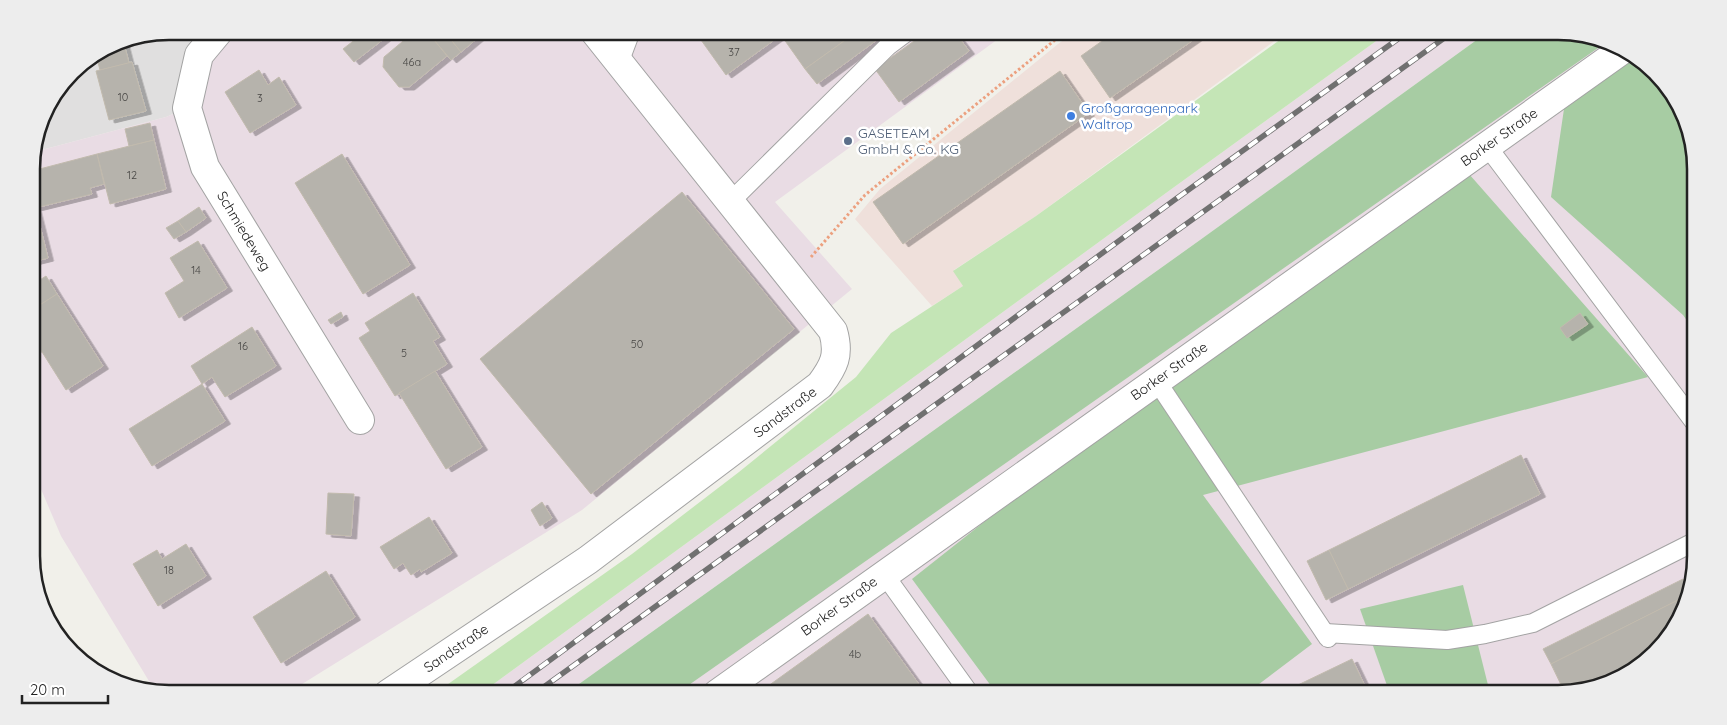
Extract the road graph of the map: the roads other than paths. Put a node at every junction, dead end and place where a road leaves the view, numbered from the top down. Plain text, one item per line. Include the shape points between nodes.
1 (212, 40) edge
2 (601, 40) edge
3 (628, 40) edge
4 (896, 40) edge
5 (1617, 54) edge
6 (619, 63) junction
7 (1487, 146) junction
8 (730, 202) junction
9 (1156, 380) junction
10 (1687, 412) edge
11 (360, 420) dead end
12 (1687, 546) edge
13 (884, 574) junction
14 (401, 685) edge
15 (730, 685) edge
16 (964, 685) edge

1 - 11 street, Schmiedeweg via 199,55 187,108 205,167
2 - 6 street, Sandstraße
3 - 6 lane
4 - 8 lane
5 - 7 street, Borker Straße
6 - 8 street, Sandstraße
7 - 9 street, Borker Straße
7 - 10 lane
8 - 14 street, Sandstraße via 834,331 837,345 833,367 820,385 588,560
9 - 12 lane via 1327,636 1447,640 1533,623
9 - 13 street, Borker Straße
13 - 15 street, Borker Straße
13 - 16 lane

